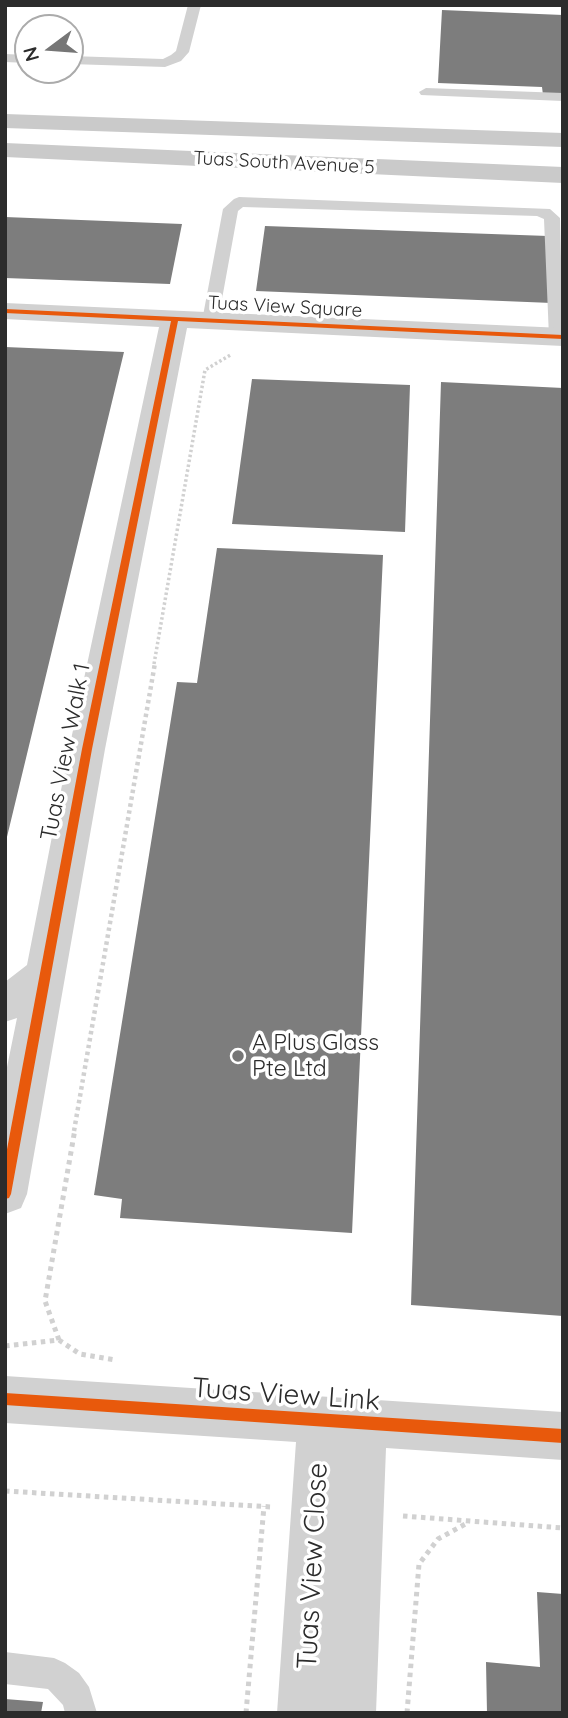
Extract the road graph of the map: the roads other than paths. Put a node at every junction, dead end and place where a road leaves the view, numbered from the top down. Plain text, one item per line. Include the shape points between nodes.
1 (195, 5) edge
2 (84, 61) edge
3 (426, 92) dead end
4 (563, 97) edge
5 (5, 121) edge
6 (563, 141) edge
7 (5, 150) edge
8 (563, 175) edge
9 (5, 311) edge
10 (175, 319) junction
11 (210, 321) junction
12 (560, 337) edge
13 (47, 972) junction
14 (5, 1005) edge
15 (5, 1194) edge
16 (5, 1399) edge
17 (342, 1421) junction
18 (563, 1436) edge
19 (5, 1668) edge
20 (81, 1713) edge
21 (305, 1713) edge
22 (348, 1713) edge

1 - 2 lane via 182,52 176,58 164,63
3 - 4 lane
5 - 6 main road, Tuas South Avenue 5
7 - 8 main road, Tuas South Avenue 5
9 - 10 street, Tuas View Square
10 - 11 street, Tuas View Square
10 - 13 street, Tuas View Walk 1
11 - 12 street, Tuas View Square
11 - 12 lane via 231,208 239,202 537,211 552,218
13 - 14 street
13 - 15 street, Tuas View Walk 1
16 - 17 street, Tuas View Link
17 - 18 street, Tuas View Link
17 - 21 street, Tuas View Close
17 - 22 street, Tuas View Close
19 - 20 lane via 54,1674 78,1698

